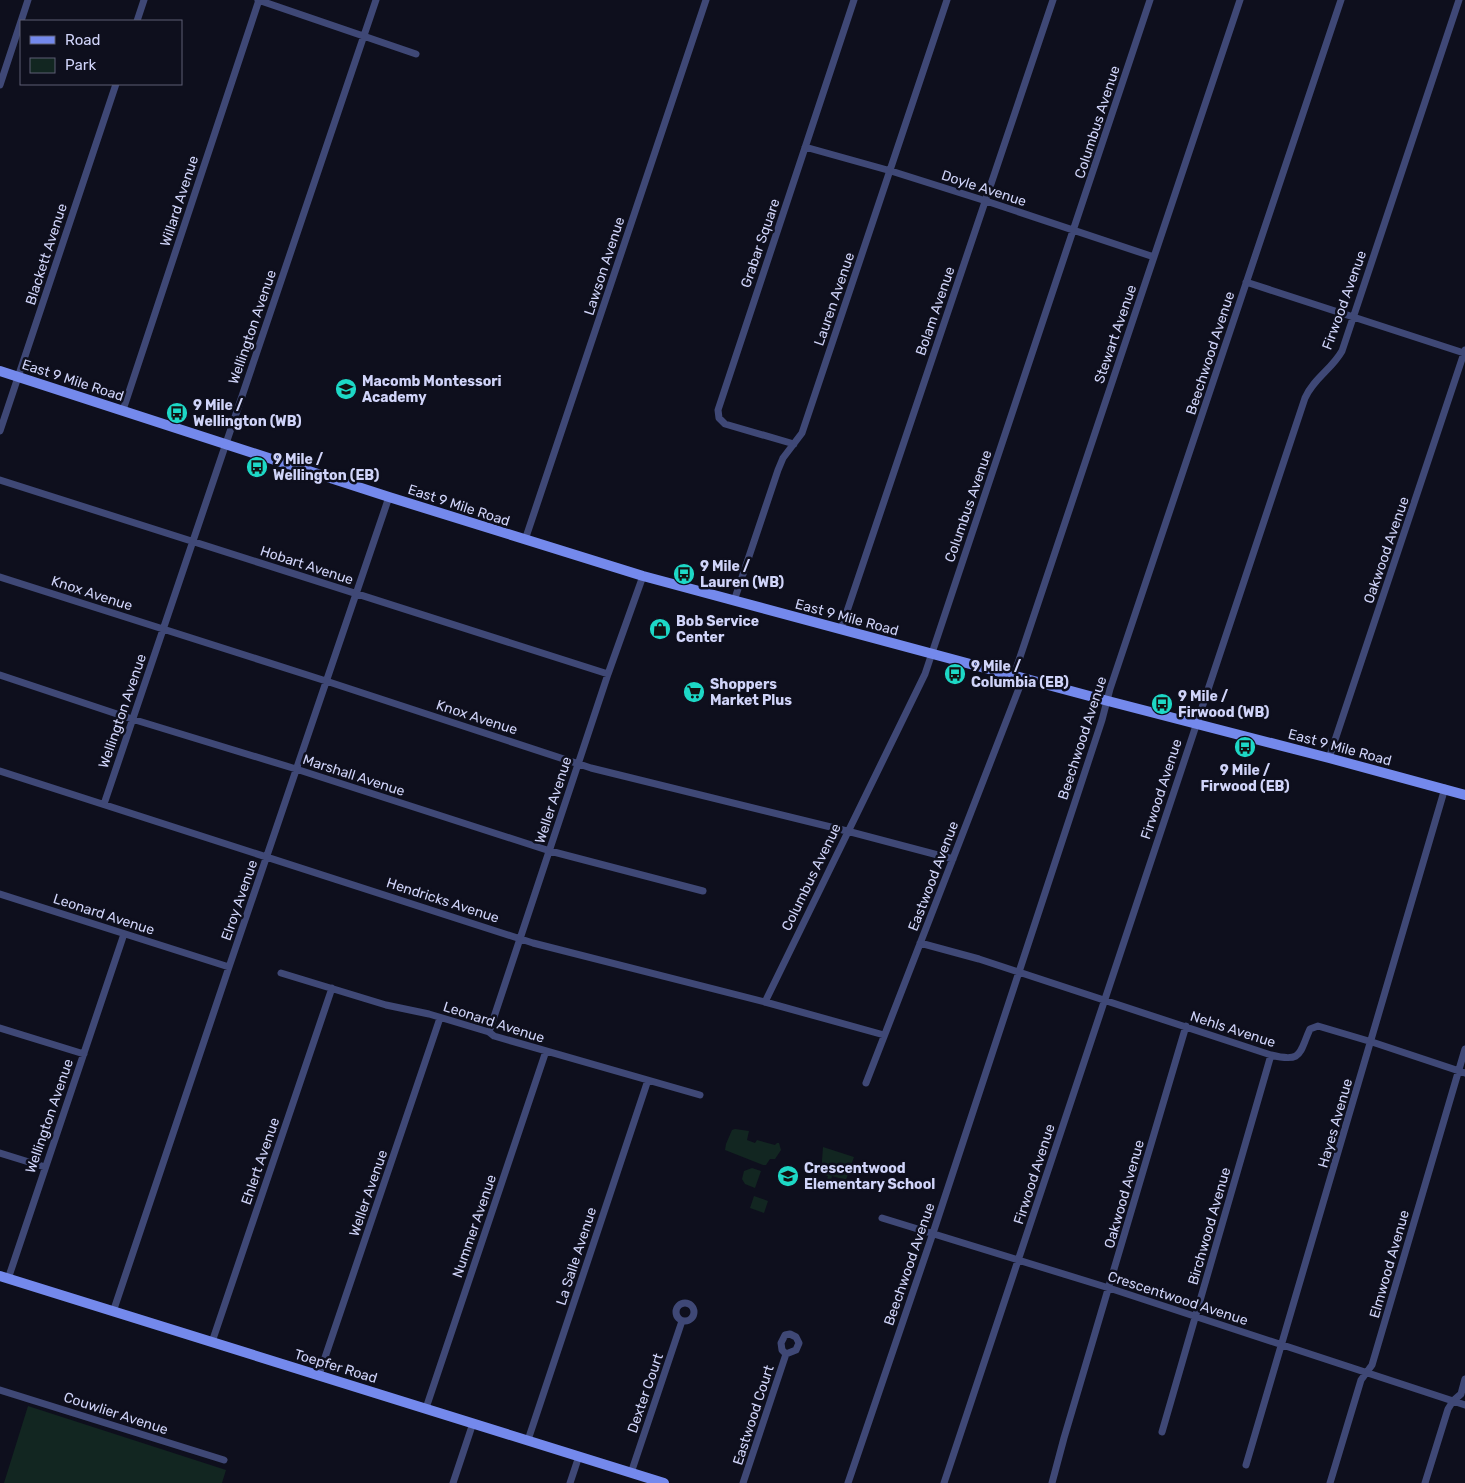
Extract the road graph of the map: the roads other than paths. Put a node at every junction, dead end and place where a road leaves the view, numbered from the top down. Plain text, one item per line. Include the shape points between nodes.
1 (28, 0) edge
2 (144, 0) edge
3 (259, 0) edge
4 (376, 0) edge
5 (706, 0) edge
6 (854, 0) edge
7 (947, 0) edge
8 (1052, 0) edge
9 (1150, 0) edge
10 (1240, 0) edge
11 (1341, 0) edge
12 (1459, 0) edge
13 (21, 20) edge
14 (137, 20) edge
15 (20, 24) edge
16 (364, 36) junction
17 (416, 54) dead end
18 (0, 84) edge
19 (116, 85) edge
20 (805, 147) junction
21 (891, 171) junction
22 (986, 201) junction
23 (1074, 230) junction
24 (1154, 257) junction
25 (1246, 282) junction
26 (1353, 316) junction
27 (1465, 351) edge
28 (0, 371) edge
29 (18, 377) junction
30 (123, 410) junction
31 (0, 431) edge
32 (225, 444) junction
33 (794, 444) junction
34 (0, 480) edge
35 (389, 497) junction
36 (525, 540) junction
37 (193, 542) junction
38 (643, 576) junction
39 (0, 577) edge
40 (356, 594) junction
41 (734, 601) junction
42 (163, 629) junction
43 (841, 629) junction
44 (932, 654) junction
45 (608, 674) junction
46 (0, 675) edge
47 (1018, 677) junction
48 (326, 681) junction
49 (1108, 701) junction
50 (132, 719) junction
51 (1196, 724) junction
52 (1330, 758) junction
53 (579, 763) junction
54 (296, 769) junction
55 (0, 771) edge
56 (1445, 788) junction
57 (1465, 794) edge
58 (104, 804) junction
59 (847, 831) junction
60 (550, 851) junction
61 (267, 857) junction
62 (953, 860) junction
63 (703, 891) dead end
64 (0, 894) edge
65 (124, 934) junction
66 (520, 938) junction
67 (920, 943) junction
68 (229, 967) junction
69 (1019, 972) junction
70 (281, 973) dead end
71 (332, 988) junction
72 (1105, 1000) junction
73 (765, 1002) junction
74 (440, 1018) junction
75 (1186, 1026) junction
76 (0, 1028) edge
77 (489, 1032) junction
78 (884, 1035) junction
79 (1372, 1042) junction
80 (1465, 1048) edge
81 (546, 1051) junction
82 (84, 1054) junction
83 (1271, 1055) junction
84 (1462, 1072) edge
85 (648, 1080) junction
86 (866, 1083) dead end
87 (700, 1095) dead end
88 (0, 1153) edge
89 (45, 1167) junction
90 (882, 1218) dead end
91 (933, 1233) junction
92 (1018, 1260) junction
93 (4, 1278) edge
94 (1109, 1288) junction
95 (114, 1312) junction
96 (1195, 1317) junction
97 (682, 1321) dead end
98 (212, 1342) junction
99 (1283, 1345) junction
100 (786, 1354) dead end
101 (1366, 1372) junction
102 (319, 1375) junction
103 (1465, 1379) edge
104 (0, 1390) edge
105 (1453, 1401) junction
106 (1465, 1405) edge
107 (426, 1408) junction
108 (473, 1423) junction
109 (1162, 1432) dead end
110 (528, 1440) junction
111 (579, 1456) junction
112 (224, 1460) dead end
113 (1246, 1465) dead end
114 (631, 1473) junction
115 (453, 1483) edge
116 (570, 1483) edge
117 (661, 1483) edge
118 (743, 1483) edge
119 (848, 1483) edge
120 (944, 1483) edge
121 (1052, 1483) edge
122 (1332, 1483) edge
123 (1425, 1483) edge

1 - 13 street
2 - 14 street
3 - 16 street
3 - 30 street, Willard Avenue
4 - 16 street, Wellington Avenue
5 - 36 street, Lawson Avenue
6 - 20 street, Grabar Square
7 - 21 street, Lauren Avenue
8 - 22 street, Bolam Avenue
9 - 23 street, Columbus Avenue
10 - 24 street, Stewart Avenue
11 - 25 street, Beechwood Avenue
12 - 26 street, Firwood Avenue
15 - 18 street
16 - 17 street
16 - 32 street, Wellington Avenue
19 - 29 street, Blackett Avenue
20 - 21 street, Doyle Avenue
20 - 33 street, Grabar Square via 718,415 728,426
21 - 22 street, Doyle Avenue
21 - 33 street, Lauren Avenue via 802,432
22 - 23 street, Doyle Avenue
22 - 43 street, Bolam Avenue
23 - 24 street, Doyle Avenue
23 - 44 street, Columbus Avenue
24 - 47 street, Stewart Avenue
25 - 26 street
25 - 49 street, Beechwood Avenue
26 - 27 street
26 - 51 street, Firwood Avenue via 1339,356 1309,388 1305,398
27 - 52 street, Oakwood Avenue
28 - 29 main road, East 9 Mile Road
29 - 30 main road, East 9 Mile Road
29 - 31 street, Blackett Avenue
30 - 32 main road, East 9 Mile Road
32 - 35 main road, East 9 Mile Road
32 - 37 street, Wellington Avenue
33 - 41 street, Lauren Avenue via 778,470
34 - 37 street, Hobart Avenue
35 - 36 main road, East 9 Mile Road
35 - 40 street, Elroy Avenue
36 - 38 main road, East 9 Mile Road
37 - 40 street, Hobart Avenue
37 - 42 street, Wellington Avenue
38 - 41 main road, East 9 Mile Road
38 - 45 street, Weller Avenue
39 - 42 street, Knox Avenue
40 - 45 street, Hobart Avenue
40 - 48 street, Elroy Avenue
41 - 43 main road, East 9 Mile Road
42 - 48 street, Knox Avenue
42 - 50 street, Wellington Avenue
43 - 44 main road, East 9 Mile Road
44 - 47 main road, East 9 Mile Road
44 - 59 street, Columbus Avenue
45 - 53 street, Weller Avenue
46 - 50 street, Marshall Avenue
47 - 49 main road, East 9 Mile Road
47 - 62 street, Eastwood Avenue
48 - 53 street, Knox Avenue
48 - 54 street, Elroy Avenue
49 - 51 main road, East 9 Mile Road
49 - 69 street, Beechwood Avenue
50 - 54 street, Marshall Avenue
50 - 58 street, Wellington Avenue
51 - 52 main road, East 9 Mile Road
51 - 72 street, Firwood Avenue
52 - 56 main road, East 9 Mile Road
53 - 59 street, Knox Avenue
53 - 60 street, Weller Avenue
54 - 60 street, Marshall Avenue
54 - 61 street, Elroy Avenue
55 - 58 street, Hendricks Avenue
56 - 57 main road, East 9 Mile Road
56 - 79 street, Hayes Avenue
58 - 61 street, Hendricks Avenue
59 - 62 street, Knox Avenue
59 - 73 street, Columbus Avenue
60 - 63 street, Marshall Avenue
60 - 66 street, Weller Avenue
61 - 66 street, Hendricks Avenue
61 - 68 street, Elroy Avenue
62 - 67 street, Eastwood Avenue
64 - 65 street, Leonard Avenue
65 - 68 street, Leonard Avenue
65 - 82 street, Wellington Avenue
66 - 73 street, Hendricks Avenue
66 - 77 street, Weller Avenue
67 - 69 street, Nehls Avenue
67 - 78 street, Eastwood Avenue
68 - 95 street, Elroy Avenue
69 - 72 street, Nehls Avenue
69 - 91 street, Beechwood Avenue
70 - 71 street, Leonard Avenue
71 - 74 street, Leonard Avenue
71 - 98 street, Ehlert Avenue
72 - 75 street, Nehls Avenue
72 - 92 street, Firwood Avenue
73 - 78 street, Hendricks Avenue
74 - 77 street, Leonard Avenue
74 - 102 street, Weller Avenue
75 - 83 street, Nehls Avenue
75 - 94 street, Oakwood Avenue
76 - 82 street
77 - 81 street, Leonard Avenue
78 - 86 street, Eastwood Avenue
79 - 83 street, Nehls Avenue via 1318,1026 1310,1028 1301,1052 1296,1056
79 - 84 street, Nehls Avenue
79 - 99 street, Hayes Avenue
80 - 84 street, Elmwood Avenue
81 - 85 street, Leonard Avenue
81 - 107 street, Nummer Avenue
82 - 89 street, Wellington Avenue
83 - 96 street, Birchwood Avenue
84 - 101 street, Elmwood Avenue via 1372,1365
85 - 87 street, Leonard Avenue
85 - 110 street, La Salle Avenue
88 - 89 street
89 - 93 street, Wellington Avenue
90 - 91 street, Crescentwood Avenue
91 - 92 street, Crescentwood Avenue
91 - 119 street, Beechwood Avenue
92 - 94 street, Crescentwood Avenue
92 - 120 street, Firwood Avenue
93 - 95 main road, Toepfer Road
94 - 96 street, Crescentwood Avenue
94 - 121 street, Oakwood Avenue
95 - 98 main road, Toepfer Road
96 - 99 street, Crescentwood Avenue
96 - 109 street, Birchwood Avenue
97 - 114 street, Dexter Court
98 - 102 main road, Toepfer Road
99 - 101 street, Crescentwood Avenue
99 - 113 street, Hayes Avenue
100 - 118 street, Eastwood Court
101 - 105 street, Crescentwood Avenue
101 - 122 street, Elmwood Avenue
102 - 107 main road, Toepfer Road
103 - 105 street via 1460,1394
104 - 112 street, Couwlier Avenue
105 - 106 street, Crescentwood Avenue
105 - 123 street
107 - 108 main road, Toepfer Road
108 - 110 main road, Toepfer Road
108 - 115 street
110 - 111 main road, Toepfer Road
111 - 114 main road, Toepfer Road
111 - 116 street
114 - 117 main road, Toepfer Road

